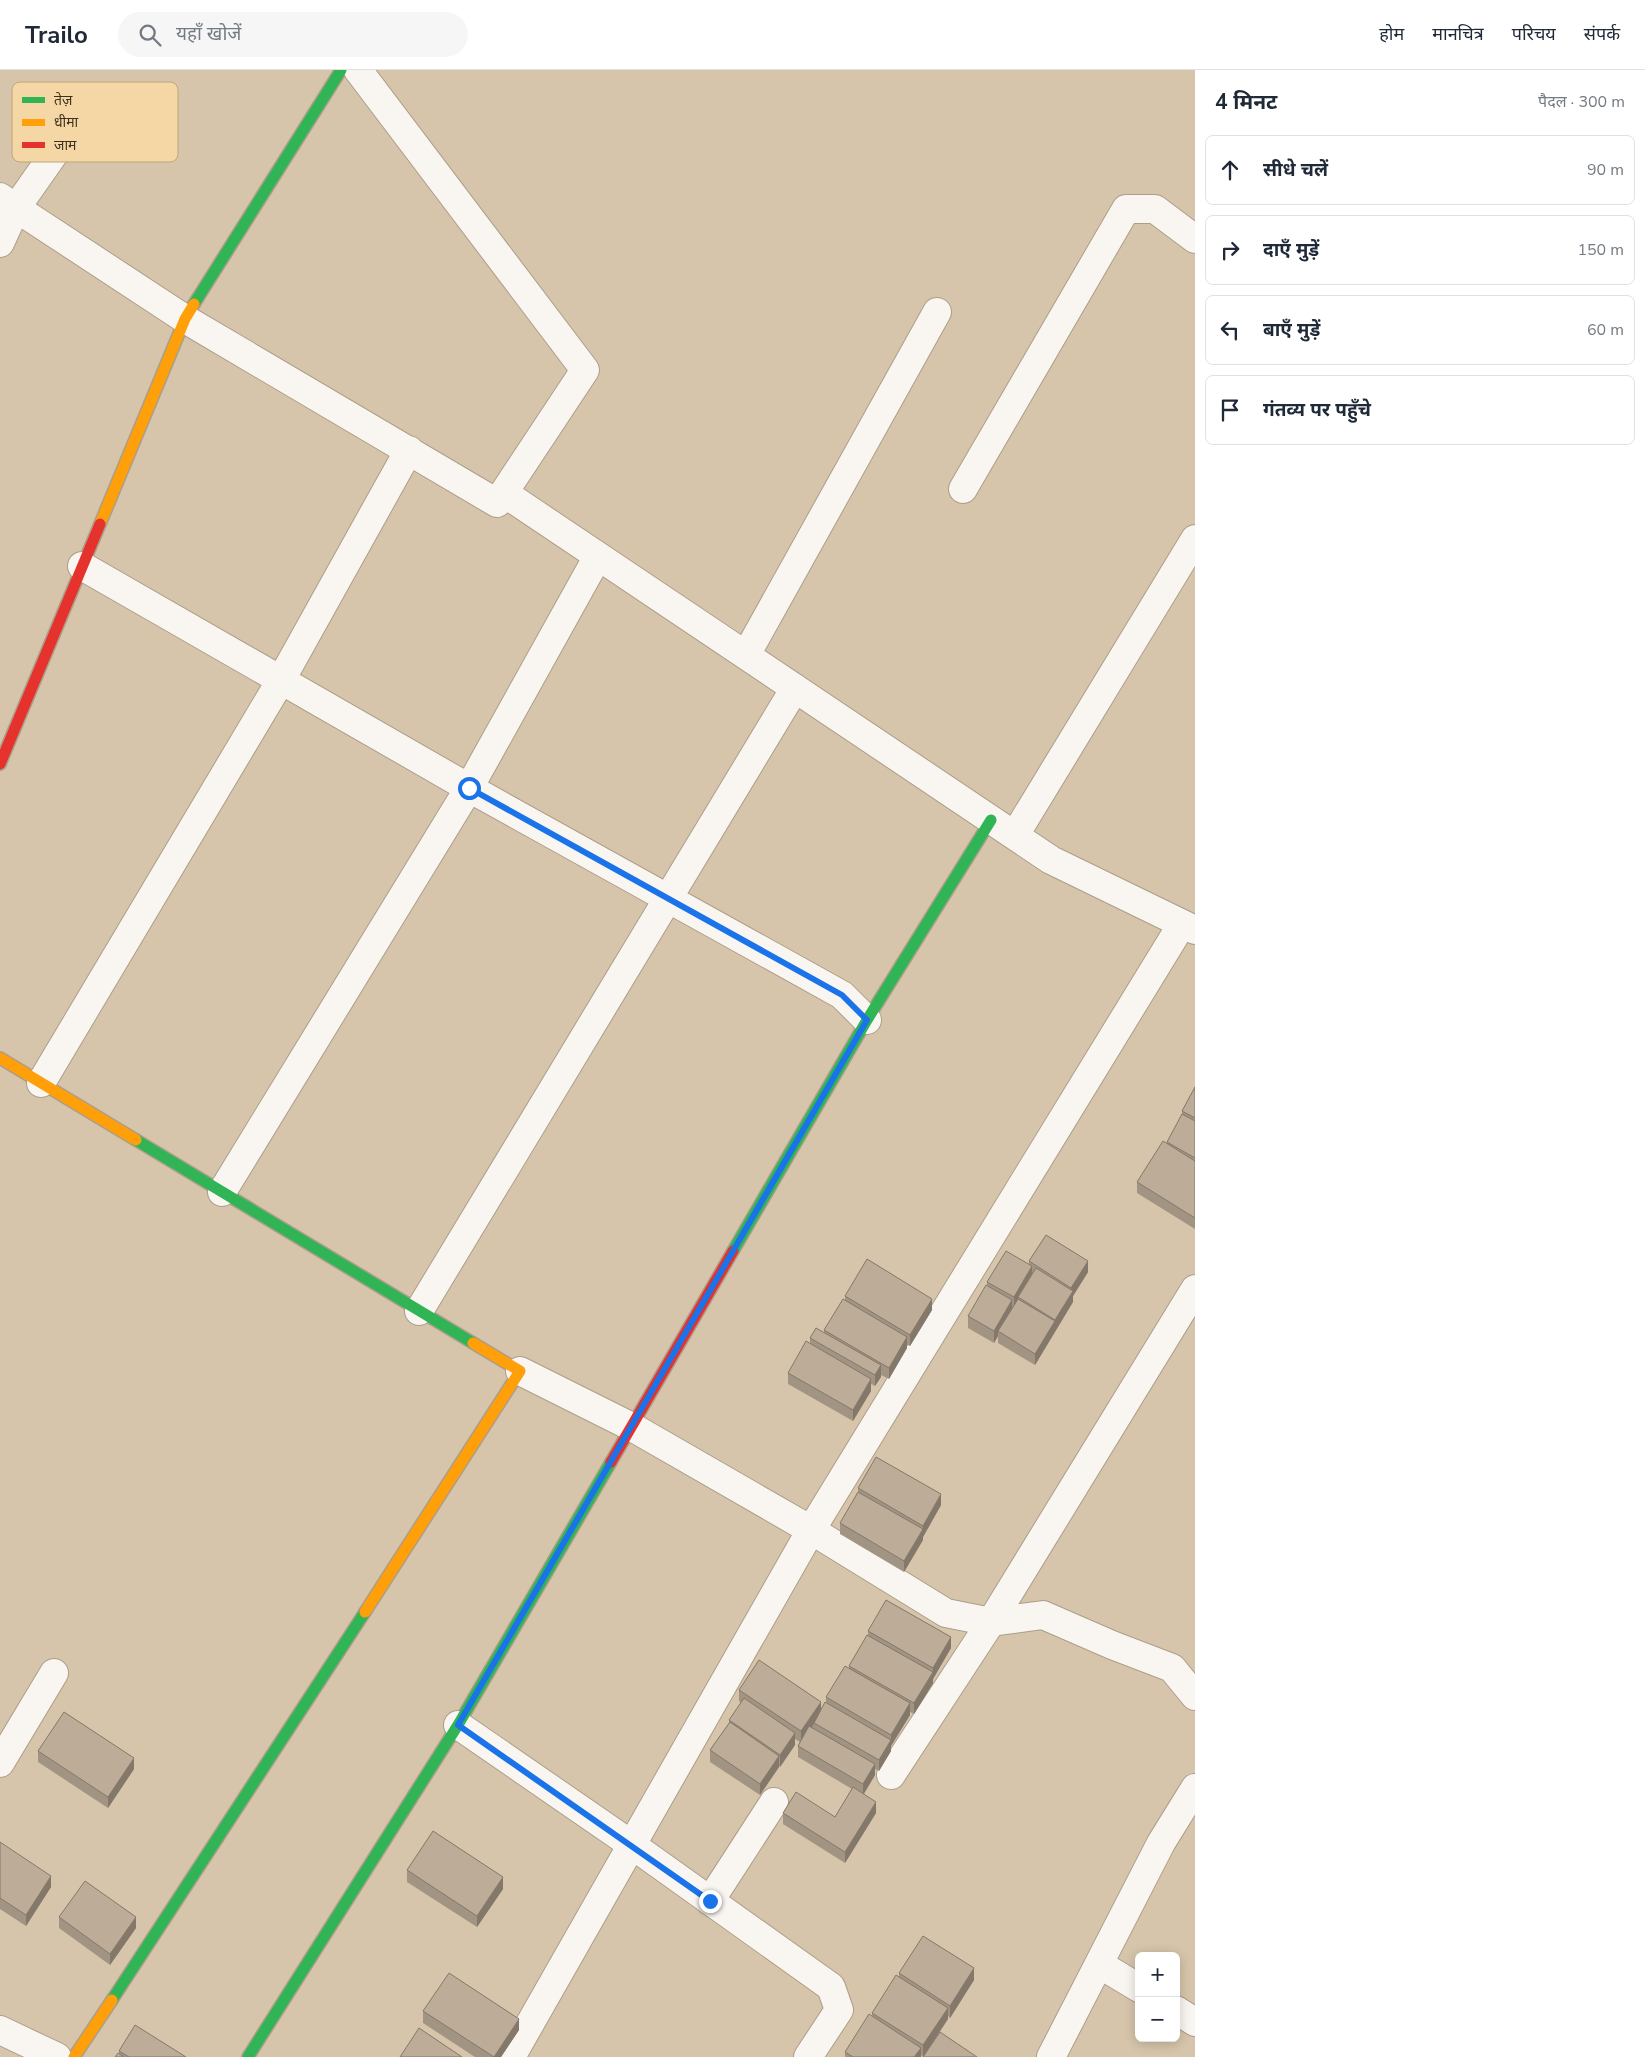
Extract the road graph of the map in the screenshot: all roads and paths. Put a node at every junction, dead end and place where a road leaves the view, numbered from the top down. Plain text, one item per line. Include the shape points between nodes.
1 (341, 70) edge
2 (358, 70) edge
3 (42, 162) edge
4 (8, 202) edge
5 (1195, 239) edge
6 (0, 243) edge
7 (937, 312) dead end
8 (185, 318) junction
9 (409, 450) junction
10 (963, 489) dead end
11 (504, 493) junction
12 (1195, 539) edge
13 (598, 556) junction
14 (82, 566) junction
15 (746, 655) junction
16 (281, 680) junction
17 (795, 688) junction
18 (0, 764) edge
19 (469, 788) junction
20 (991, 820) junction
21 (1015, 835) junction
22 (668, 900) junction
23 (1189, 927) edge
24 (867, 1020) junction
25 (0, 1058) edge
26 (41, 1083) junction
27 (222, 1192) junction
28 (1195, 1289) edge
29 (419, 1311) junction
30 (520, 1371) junction
31 (632, 1427) junction
32 (811, 1530) junction
33 (990, 1622) junction
34 (54, 1674) dead end
35 (1195, 1696) edge
36 (458, 1725) junction
37 (0, 1764) edge
38 (891, 1775) dead end
39 (1195, 1788) edge
40 (774, 1802) dead end
41 (632, 1845) junction
42 (710, 1901) junction
43 (1099, 1964) junction
44 (1135, 1986) edge
45 (1180, 2013) edge
46 (1195, 2022) edge
47 (0, 2030) edge
48 (57, 2057) edge
49 (74, 2057) edge
50 (248, 2057) edge
51 (511, 2057) edge
52 (808, 2057) edge
53 (1051, 2057) edge

1 - 8 street
2 - 11 street via 586,370
3 - 4 street
4 - 6 street
4 - 8 street
5 - 10 street via 1155,209 1126,209
7 - 15 street
8 - 9 street
8 - 14 street
9 - 11 street via 497,503
9 - 16 street
11 - 13 street
12 - 21 street
13 - 15 street
13 - 19 street
14 - 16 street
14 - 18 street
15 - 17 street
16 - 19 street
16 - 26 street
17 - 20 street
17 - 22 street
19 - 22 street
19 - 27 street
20 - 21 street
20 - 24 street
21 - 23 street via 1051,860
22 - 24 street via 842,995
22 - 29 street
23 - 32 street
24 - 31 street
25 - 26 street
26 - 27 street
27 - 29 street
28 - 33 street
29 - 30 street
30 - 31 street
30 - 49 street via 291,1728
31 - 32 street
31 - 36 street
32 - 33 street via 946,1613
32 - 41 street
33 - 35 street via 1043,1614 1172,1668
33 - 38 street
34 - 37 street
36 - 41 street
36 - 50 street
39 - 43 street via 1162,1843
40 - 42 street
41 - 42 street
41 - 51 street
42 - 52 street via 831,1987 840,2010
43 - 44 street
43 - 53 street
45 - 46 street
47 - 48 street

